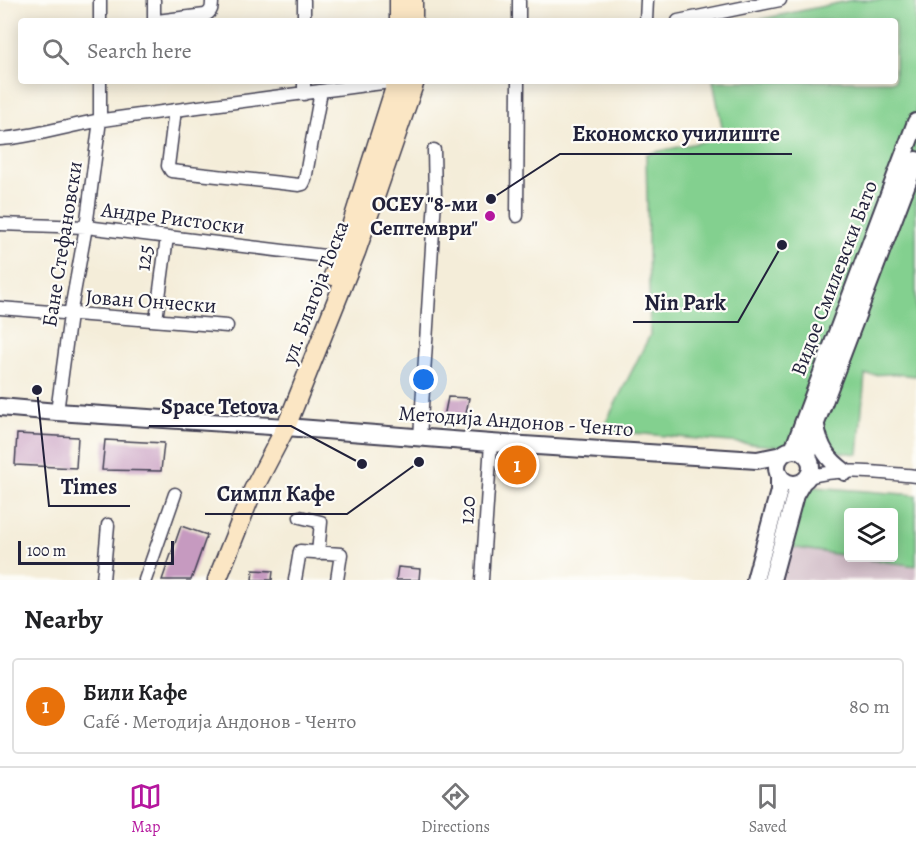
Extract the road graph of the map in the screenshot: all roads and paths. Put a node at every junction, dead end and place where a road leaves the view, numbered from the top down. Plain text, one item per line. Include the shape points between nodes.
1 (100, 0) edge
2 (153, 0) edge
3 (212, 0) edge
4 (304, 0) edge
5 (399, 0) edge
6 (413, 0) edge
7 (519, 0) edge
8 (646, 0) edge
9 (780, 0) edge
10 (734, 4) edge
11 (100, 18) edge
12 (156, 18) edge
13 (180, 18) edge
14 (304, 18) edge
15 (399, 18) edge
16 (413, 18) edge
17 (519, 18) edge
18 (646, 18) edge
19 (688, 18) edge
20 (100, 84) edge
21 (374, 84) edge
22 (396, 84) edge
23 (415, 84) edge
24 (518, 84) edge
25 (304, 87) edge
26 (321, 91) junction
27 (175, 110) junction
28 (100, 120) junction
29 (916, 122) edge
30 (0, 139) edge
31 (434, 150) dead end
32 (916, 160) edge
33 (518, 216) dead end
34 (0, 224) edge
35 (86, 227) junction
36 (166, 237) junction
37 (340, 258) junction
38 (0, 308) edge
39 (70, 315) junction
40 (156, 320) junction
41 (227, 326) dead end
42 (0, 406) edge
43 (57, 412) junction
44 (816, 423) junction
45 (279, 427) junction
46 (420, 438) junction
47 (491, 443) junction
48 (757, 460) junction
49 (800, 464) junction
50 (841, 472) junction
51 (778, 474) junction
52 (916, 476) edge
53 (175, 494) dead end
54 (300, 517) dead end
55 (108, 525) dead end
56 (318, 553) junction
57 (103, 580) edge
58 (145, 580) edge
59 (205, 580) edge
60 (217, 580) edge
61 (295, 580) edge
62 (337, 580) edge
63 (482, 580) edge
64 (755, 580) edge
65 (772, 580) edge

1 - 11 street
2 - 12 street
3 - 13 street via 209,13
4 - 14 street
5 - 15 main road
6 - 16 main road
7 - 17 street
8 - 18 street
9 - 10 street
10 - 19 street
20 - 28 street, Бане Стефановски
21 - 26 street
22 - 37 main road
23 - 45 main road, ул. Благоја Тоска via 356,252
24 - 33 street
25 - 26 street
25 - 27 street
26 - 27 street via 303,184 171,171 168,166
27 - 28 street
28 - 30 street via 22,138
28 - 35 street, Бане Стефановски
29 - 49 street, Видое Смилевски Бато
31 - 46 street via 435,199
32 - 44 street, Видое Смилевски Бато
34 - 35 street, Андре Ристоски
35 - 36 street, Андре Ристоски
35 - 39 street, Бане Стефановски
36 - 37 street, Андре Ристоски
36 - 40 street, 125
37 - 45 main road
38 - 39 street, Јован Ончески
39 - 40 street, Јован Ончески
39 - 43 street, Бане Стефановски
40 - 41 street, Јован Ончески
42 - 43 street, Методија Андонов - Ченто
43 - 45 street, Методија Андонов - Ченто
44 - 49 street, Видое Смилевски Бато
44 - 50 street via 824,451
45 - 46 street, Методија Андонов - Ченто
45 - 59 main road via 219,542
45 - 60 main road, ул. Благоја Тоска
46 - 47 street, Методија Андонов - Ченто
47 - 48 street, Методија Андонов - Ченто
47 - 63 street, 120
48 - 49 street, Методија Андонов - Ченто
48 - 51 street, Методија Андонов - Ченто
49 - 50 street
49 - 51 street via 778,460
49 - 51 street, Методија Андонов - Ченто via 796,484 789,484
49 - 65 street, Видое Смилевски Бато
50 - 52 street
51 - 64 street via 779,490
53 - 58 street
54 - 56 street via 321,522
55 - 57 street
56 - 61 street via 300,551
56 - 62 street via 341,554

